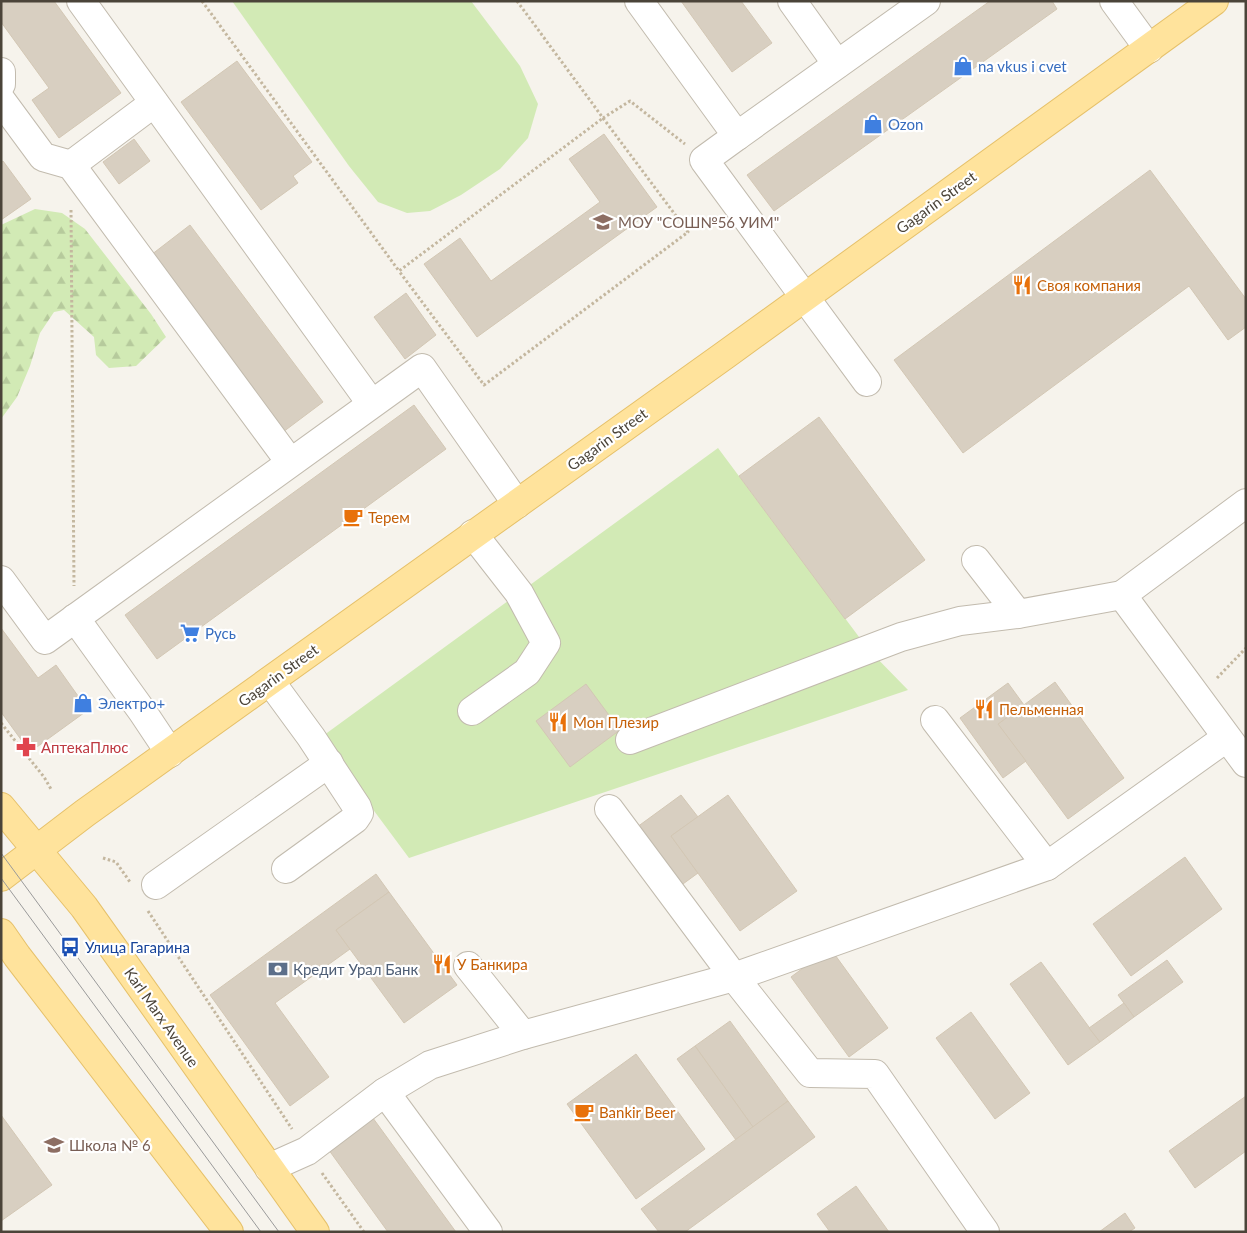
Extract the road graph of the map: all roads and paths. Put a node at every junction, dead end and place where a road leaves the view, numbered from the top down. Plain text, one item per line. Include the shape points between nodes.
1 (81, 1) edge
2 (202, 1) edge
3 (517, 1) edge
4 (639, 1) edge
5 (792, 1) edge
6 (926, 1) edge
7 (1114, 1) edge
8 (1214, 1) edge
9 (1148, 49) junction
10 (838, 64) junction
11 (1, 72) edge
12 (1, 84) edge
13 (1, 100) edge
14 (154, 103) junction
15 (603, 118) junction
16 (737, 136) junction
17 (704, 160) junction
18 (71, 165) junction
19 (71, 204) dead end
20 (399, 271) junction
21 (804, 297) junction
22 (867, 382) dead end
23 (371, 403) junction
24 (290, 462) junction
25 (1246, 503) edge
26 (516, 504) junction
27 (473, 534) junction
28 (976, 560) dead end
29 (1, 580) edge
30 (1122, 595) junction
31 (1018, 614) junction
32 (74, 618) junction
33 (1246, 648) edge
34 (270, 681) junction
35 (1213, 682) dead end
36 (472, 711) dead end
37 (934, 720) dead end
38 (1, 723) edge
39 (1226, 738) junction
40 (630, 740) dead end
41 (170, 753) junction
42 (328, 763) junction
43 (1246, 763) edge
44 (51, 789) dead end
45 (1, 808) edge
46 (609, 809) dead end
47 (37, 850) junction
48 (103, 858) dead end
49 (1047, 866) junction
50 (286, 870) dead end
51 (1, 877) edge
52 (144, 891) junction
53 (1, 934) edge
54 (468, 966) dead end
55 (734, 978) junction
56 (523, 1035) junction
57 (385, 1092) junction
58 (306, 1151) junction
59 (269, 1168) junction
60 (229, 1232) edge
61 (315, 1232) edge
62 (364, 1232) edge
63 (488, 1232) edge
64 (985, 1232) edge

1 - 14 lane
2 - 20 path
3 - 15 path
4 - 16 lane
5 - 10 lane
6 - 10 lane
7 - 9 lane
8 - 9 main road, Gagarin Street
9 - 21 main road, Gagarin Street
10 - 16 lane
11 - 12 lane
13 - 18 lane via 43,157
14 - 18 lane
14 - 23 lane
15 - 17 path via 630,101
15 - 20 path
15 - 20 path via 688,232 484,385
16 - 17 lane
17 - 21 lane
18 - 24 lane
19 - 32 path
21 - 22 lane
21 - 26 main road, Gagarin Street
23 - 24 lane
23 - 26 lane via 422,368
24 - 32 lane
25 - 30 lane
26 - 27 main road, Gagarin Street
27 - 34 main road, Gagarin Street
27 - 36 lane via 518,593 546,643 527,672
28 - 31 lane
29 - 32 lane via 45,640
30 - 31 lane
30 - 39 lane
31 - 40 lane via 960,621 901,637
32 - 41 lane
33 - 35 path
34 - 41 main road, Gagarin Street
34 - 42 lane
37 - 49 lane
38 - 44 path
39 - 43 lane
39 - 49 lane
41 - 47 main road, Gagarin Street
42 - 50 lane via 359,813
42 - 52 lane
45 - 47 main road, Karl Marx Avenue
46 - 55 lane
47 - 51 main road, Gagarin Street
47 - 59 main road, Karl Marx Avenue via 84,907
48 - 52 path via 116,862
49 - 55 lane
52 - 58 path
53 - 60 main road
54 - 56 lane
55 - 56 lane
55 - 64 lane via 810,1073 875,1074
56 - 57 lane via 430,1065
57 - 58 lane
57 - 63 lane
58 - 59 lane
58 - 62 path
59 - 61 main road, Karl Marx Avenue

